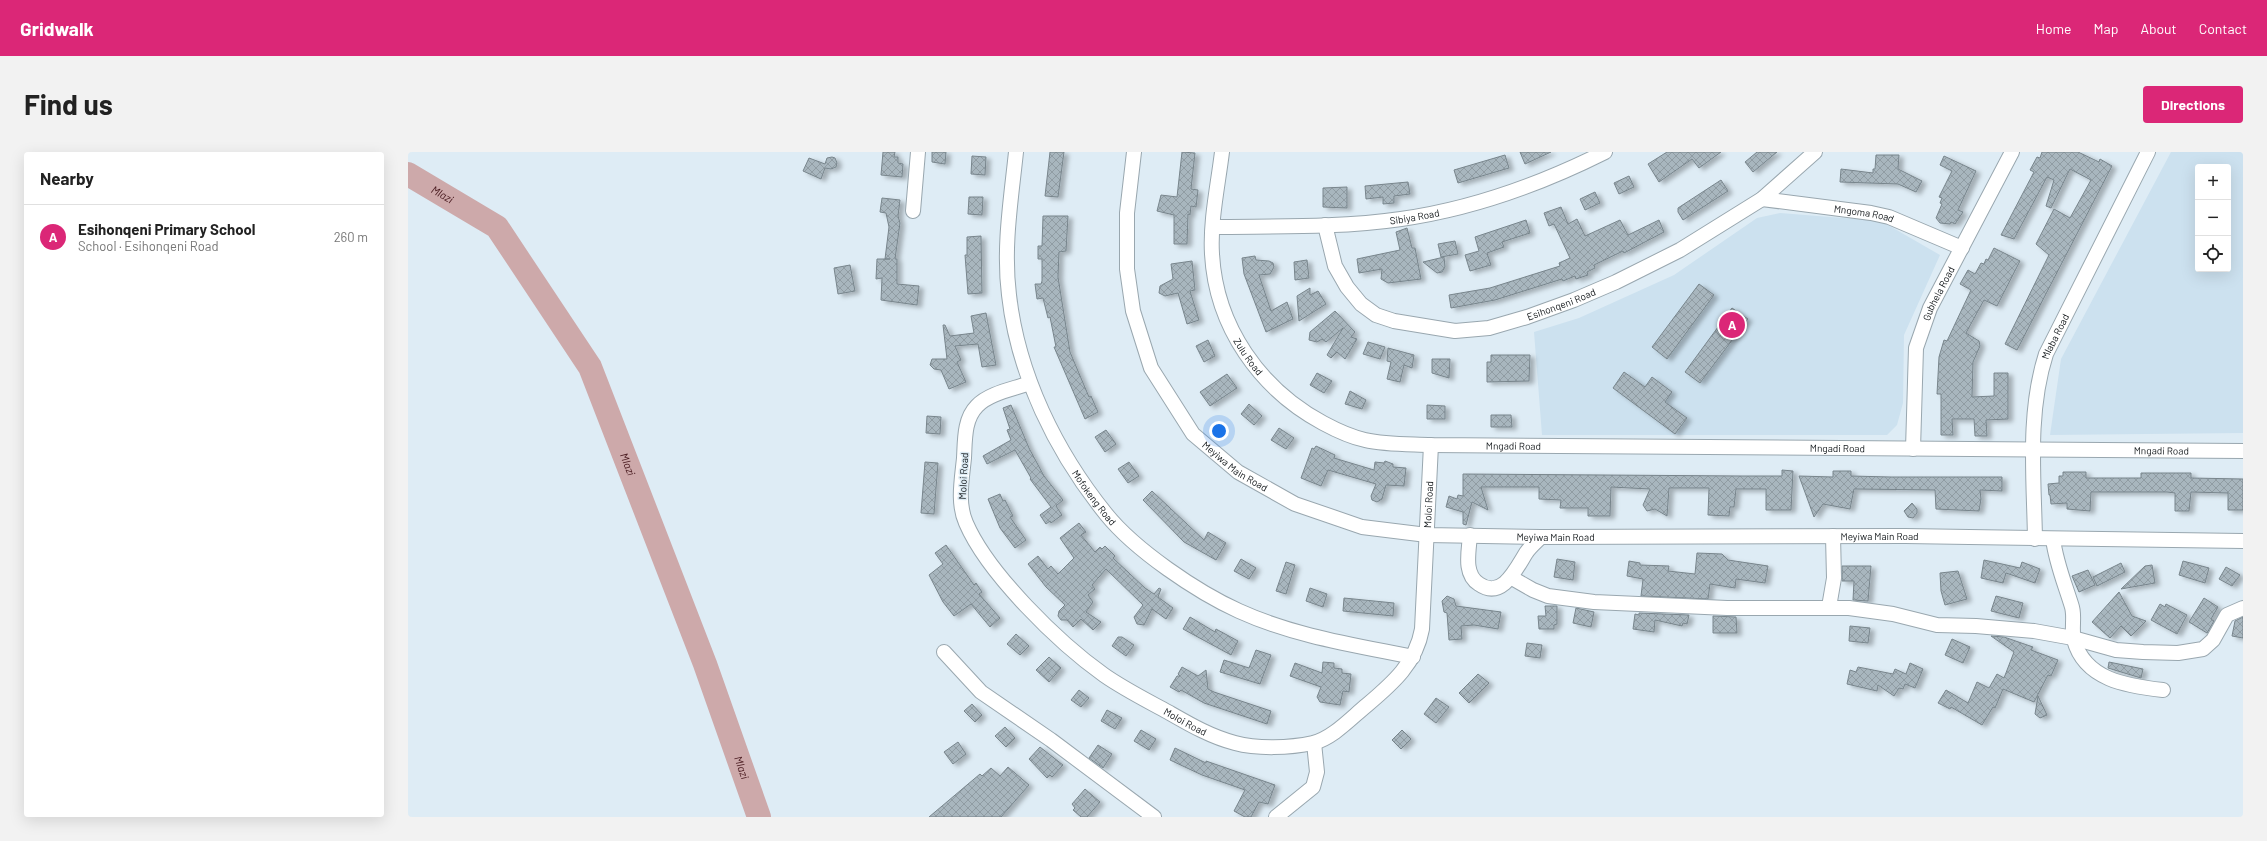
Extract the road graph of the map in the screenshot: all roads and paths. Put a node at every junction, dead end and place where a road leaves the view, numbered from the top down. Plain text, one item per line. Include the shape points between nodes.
1 (918, 152) edge
2 (1016, 152) edge
3 (1134, 152) edge
4 (1222, 152) edge
5 (1605, 152) edge
6 (1815, 152) edge
7 (2012, 152) edge
8 (2148, 152) edge
9 (1762, 199) junction
10 (913, 211) dead end
11 (1325, 225) junction
12 (1213, 226) junction
13 (1962, 248) junction
14 (1030, 382) junction
15 (1431, 445) junction
16 (1913, 449) junction
17 (2033, 450) junction
18 (2243, 451) edge
19 (1427, 535) junction
20 (1470, 535) junction
21 (1833, 536) junction
22 (1541, 537) junction
23 (2035, 539) junction
24 (2053, 539) junction
25 (2243, 541) edge
26 (1512, 578) junction
27 (1829, 607) junction
28 (2242, 610) edge
29 (2073, 638) junction
30 (944, 652) dead end
31 (1413, 657) junction
32 (2163, 690) dead end
33 (1314, 743) junction
34 (1154, 817) edge
35 (1276, 817) edge

1 - 10 street
2 - 14 street, Mofokeng Road via 1008,214 1006,257 1009,296 1016,333
3 - 19 street, Meyiwa Main Road via 1127,213 1128,269 1134,311 1151,368 1193,434 1238,472 1295,504 1362,527
4 - 12 street, Zulu Road
5 - 11 street, Sibiya Road via 1567,171 1498,197 1401,219
6 - 9 street, Esihonqeni Road
7 - 13 street, Gubhela Road
8 - 17 street, Mlaba Road via 2046,354 2037,389
9 - 11 street, Esihonqeni Road via 1680,250 1616,282 1527,317 1489,328 1455,331 1394,321 1376,314 1361,304 1335,266
9 - 13 street, Mngoma Road via 1871,212
11 - 12 street, Sibiya Road
12 - 15 street, Zulu Road via 1214,274 1223,309 1232,332 1248,360 1271,386 1302,412 1351,436 1372,441
13 - 16 street, Gubhela Road via 1930,308 1916,348
14 - 31 street, Mofokeng Road via 1068,460 1107,516 1166,568 1239,611 1303,634
14 - 33 street, Moloi Road via 987,398 978,405 968,420 966,433 962,510 975,540 1005,582 1030,610 1104,674 1176,716 1236,743 1261,746
15 - 16 street, Mngadi Road
15 - 19 street, Moloi Road
16 - 17 street, Mngadi Road
17 - 18 street, Mngadi Road
17 - 23 street, Mlaba Road
19 - 20 street, Meyiwa Main Road
19 - 31 street, Moloi Road via 1422,629 1419,645
20 - 22 street, Meyiwa Main Road
20 - 26 street via 1468,567 1476,583 1483,588 1494,588
21 - 22 street, Meyiwa Main Road
21 - 23 street, Meyiwa Main Road
21 - 27 street via 1834,578
22 - 26 street via 1527,552
23 - 24 street, Meyiwa Main Road
24 - 25 street, Meyiwa Main Road
24 - 29 street via 2060,575 2074,616
26 - 27 street via 1548,596 1612,604 1753,608
27 - 29 street via 1872,610 1937,625 2003,627
28 - 29 street via 2227,616 2213,640 2199,650 2156,653 2116,650
29 - 32 street via 2078,653 2090,667 2105,678
30 - 34 street via 981,692 1051,740
31 - 33 street, Moloi Road via 1388,687 1340,728
33 - 35 street via 1317,772 1313,788

